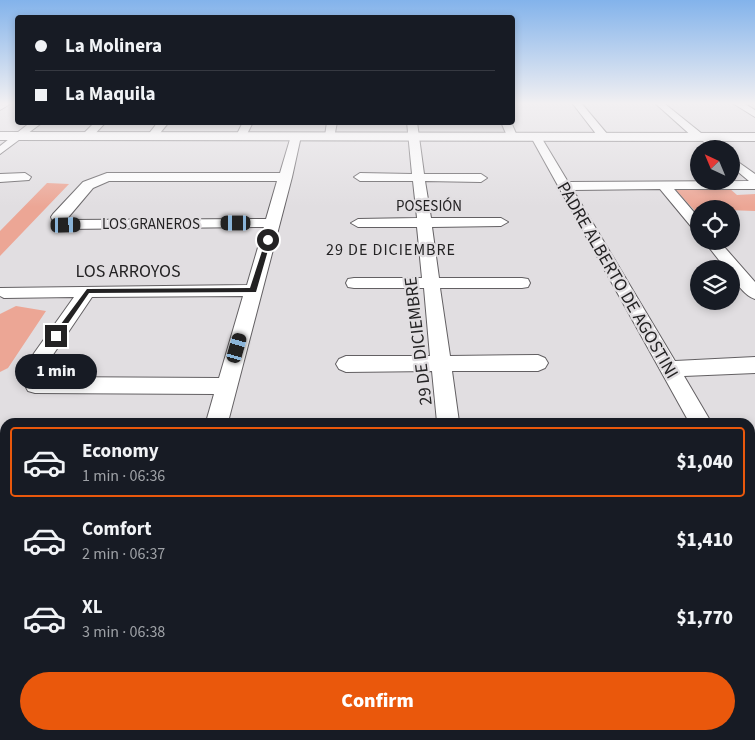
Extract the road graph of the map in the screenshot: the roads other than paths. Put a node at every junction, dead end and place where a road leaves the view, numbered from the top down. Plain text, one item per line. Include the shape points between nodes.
1 (17, 139) edge
2 (295, 139) edge
3 (413, 139) edge
4 (537, 139) edge
5 (0, 151) edge
6 (740, 168) edge
7 (25, 177) dead end
8 (286, 177) junction
9 (360, 177) dead end
10 (418, 177) junction
11 (0, 178) edge
12 (481, 178) dead end
13 (755, 180) edge
14 (663, 185) junction
15 (755, 185) edge
16 (564, 186) junction
17 (690, 216) edge
18 (423, 222) junction
19 (501, 222) dead end
20 (273, 223) junction
21 (358, 223) dead end
22 (719, 250) edge
23 (354, 283) dead end
24 (522, 283) dead end
25 (431, 284) junction
26 (253, 290) junction
27 (87, 291) junction
28 (4, 292) dead end
29 (755, 293) edge
30 (538, 363) dead end
31 (346, 364) dead end
32 (441, 364) junction
33 (755, 365) edge
34 (669, 369) junction
35 (226, 386) junction
36 (218, 418) edge
37 (448, 418) edge
38 (698, 418) edge

1 - 5 street
2 - 8 street
3 - 10 street, 29 DE DICIEMBRE
4 - 16 street, PADRE ALBERTO DE AGOSTINI
6 - 13 street
7 - 11 street
8 - 20 street
8 - 20 street, LOS GRANEROS via 107,178 88,185 58,217 59,222 66,225
9 - 10 street
10 - 12 street
10 - 18 street, 29 DE DICIEMBRE
14 - 15 street
14 - 16 street
14 - 17 street
16 - 34 street, PADRE ALBERTO DE AGOSTINI
18 - 19 street, POSESIÓN
18 - 21 street, POSESIÓN
18 - 25 street, 29 DE DICIEMBRE
20 - 26 street
22 - 29 street
23 - 25 street
24 - 25 street
25 - 32 street, 29 DE DICIEMBRE
26 - 27 street, LOS ARROYOS
26 - 35 street
27 - 28 street, LOS ARROYOS
27 - 35 street via 31,375 34,385
30 - 32 street
31 - 32 street
32 - 37 street, 29 DE DICIEMBRE
33 - 34 street
34 - 38 street, PADRE ALBERTO DE AGOSTINI
35 - 36 street

